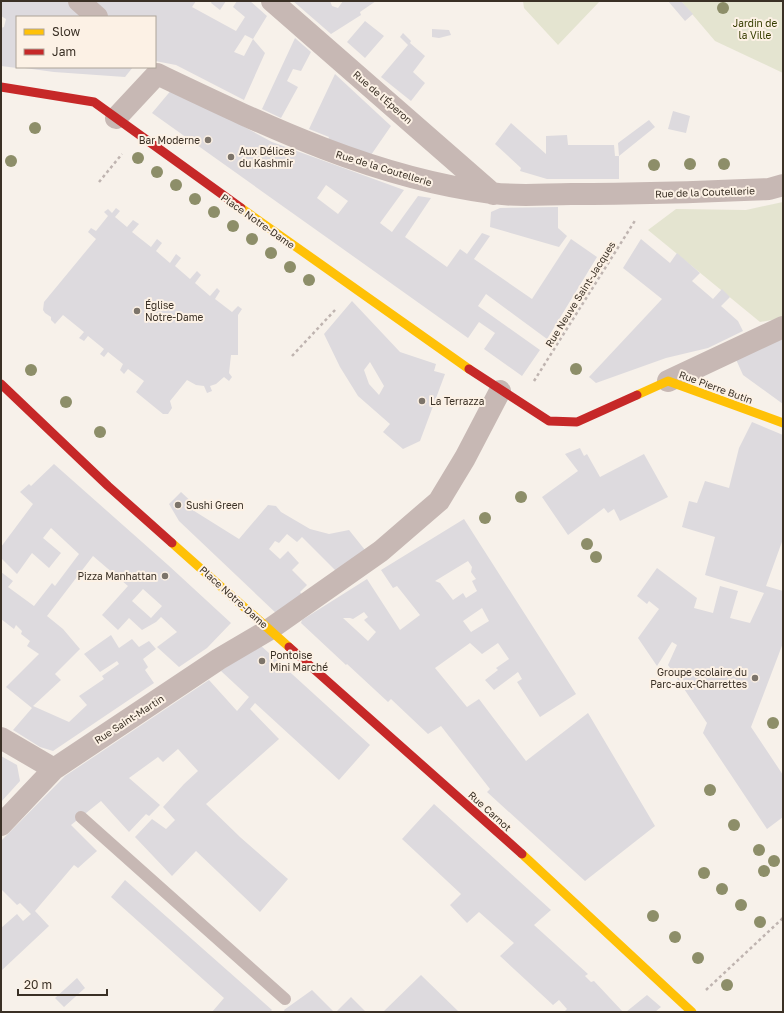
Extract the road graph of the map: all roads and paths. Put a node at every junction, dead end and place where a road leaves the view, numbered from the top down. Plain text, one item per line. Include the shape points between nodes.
1 (79, 1) edge
2 (272, 1) edge
3 (96, 16) edge
4 (153, 71) edge
5 (1, 87) edge
6 (116, 118) junction
7 (138, 135) junction
8 (100, 182) dead end
9 (783, 185) edge
10 (493, 194) junction
11 (653, 194) junction
12 (354, 289) junction
13 (783, 327) edge
14 (292, 356) dead end
15 (668, 381) junction
16 (1, 384) edge
17 (500, 391) junction
18 (520, 404) junction
19 (577, 422) joint
20 (783, 423) edge
21 (270, 630) junction
22 (1, 738) edge
23 (49, 779) junction
24 (81, 817) dead end
25 (1, 825) edge
26 (783, 918) edge
27 (285, 999) dead end
28 (687, 1010) edge

1 - 3 street
2 - 10 street, Rue de l'Éperon
4 - 6 street, Rue de la Coutellerie
4 - 10 street, Rue de la Coutellerie via 277,131 336,153 427,182
5 - 6 street, Place Notre-Dame via 94,102
6 - 7 street, Place Notre-Dame
7 - 8 path
7 - 12 street, Place Notre-Dame
9 - 11 street, Rue de la Coutellerie via 769,189
10 - 11 street, Rue de la Coutellerie
11 - 18 path, Rue Neuve Saint-Jacques
12 - 14 path
12 - 17 street, Place Notre-Dame
13 - 15 street
15 - 19 street, Rue Pierre Butin
15 - 20 street, Rue Pierre Butin
16 - 21 street, Place Notre-Dame via 108,486
17 - 18 street, Place Notre-Dame
17 - 21 street, Place Notre-Dame via 439,501 381,552
18 - 19 street, Place Notre-Dame via 549,421
21 - 23 street, Rue Saint-Martin via 219,659
21 - 28 street, Rue Carnot via 528,860
22 - 23 street
23 - 25 street, Rue Saint-Martin
24 - 27 lane
26 - 28 path

